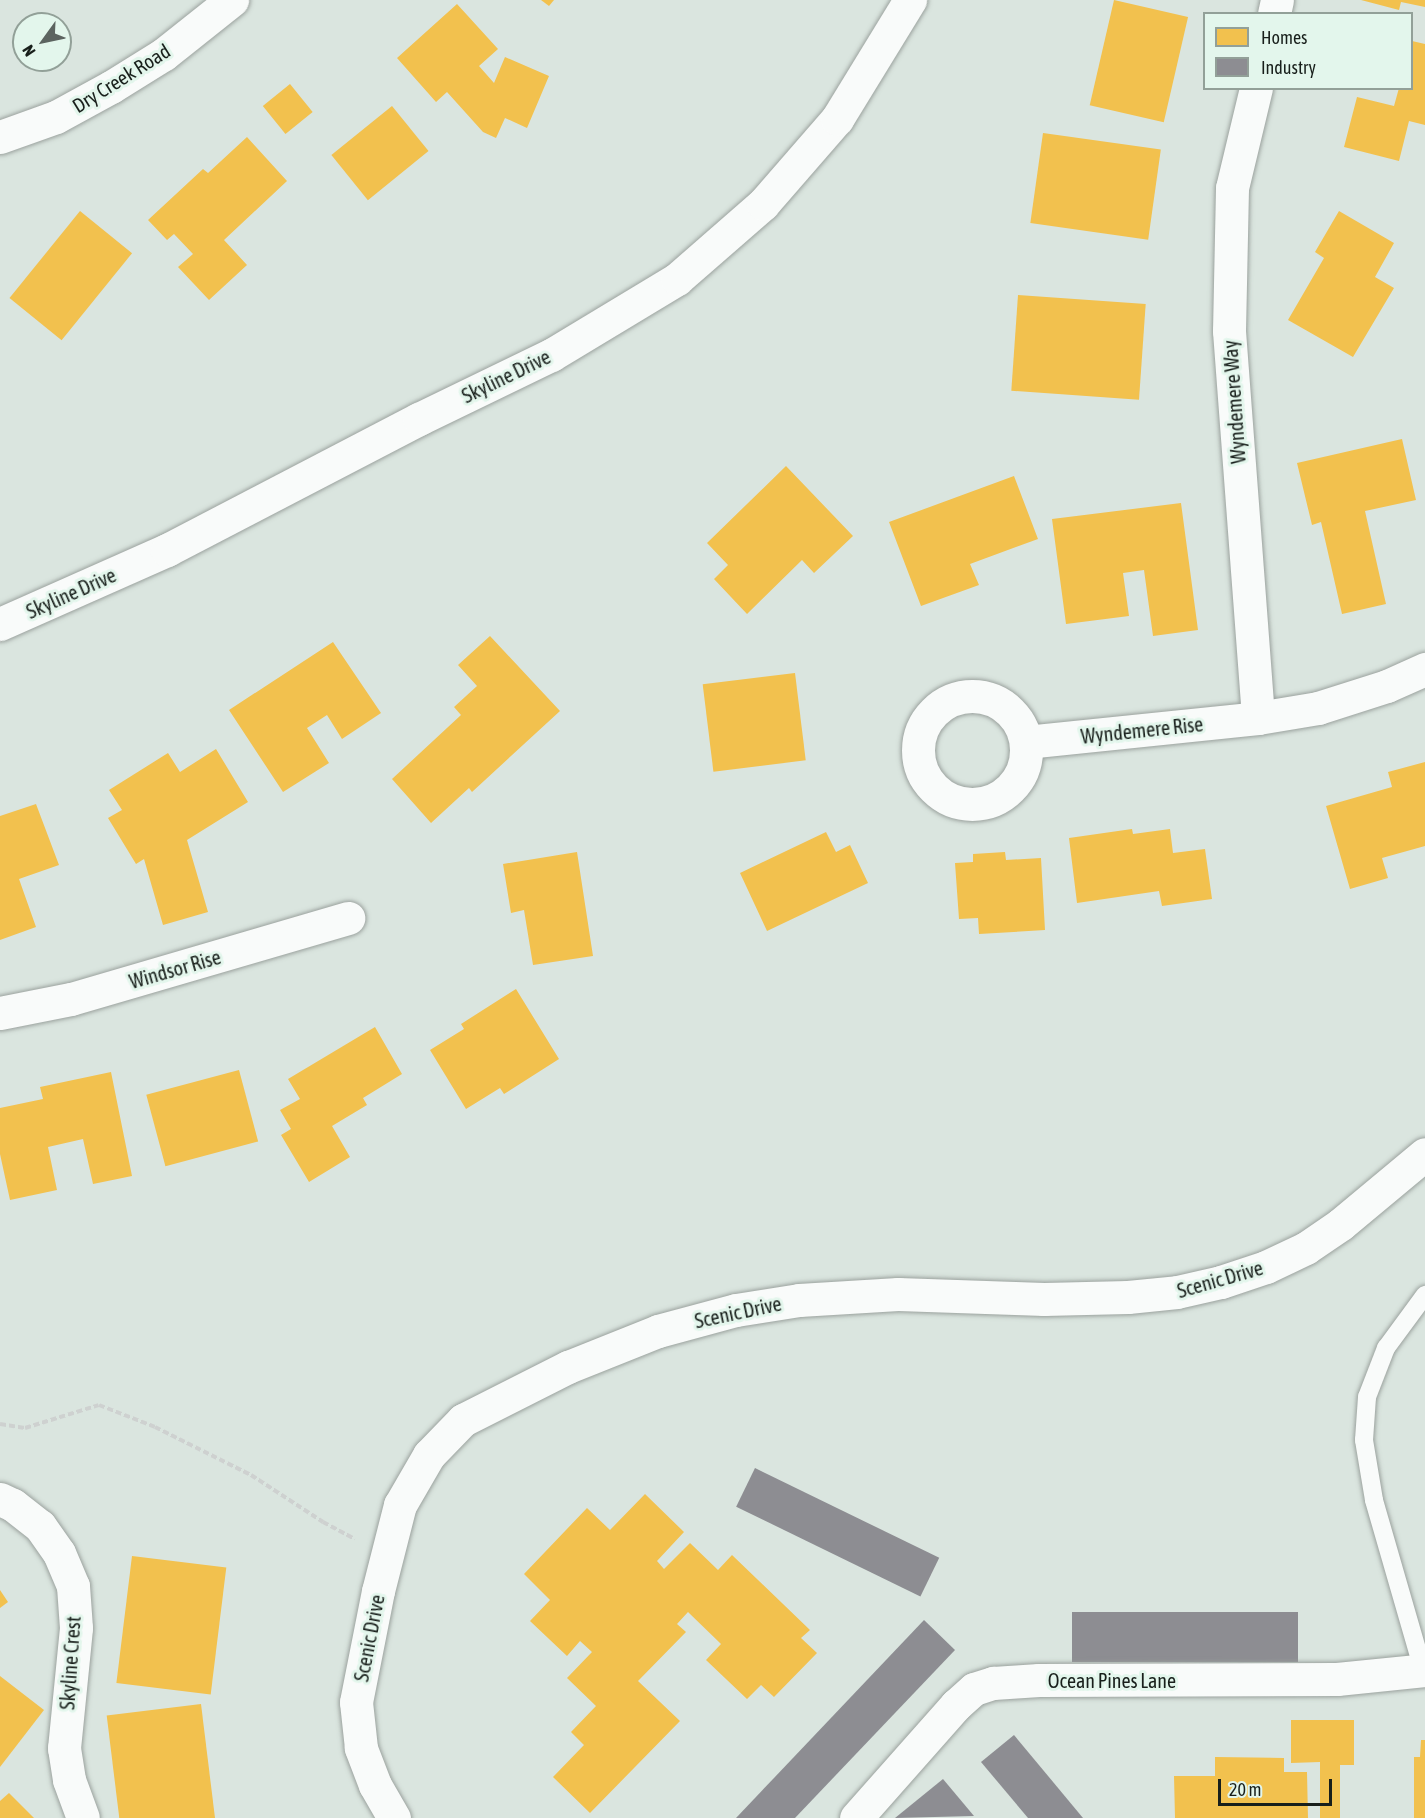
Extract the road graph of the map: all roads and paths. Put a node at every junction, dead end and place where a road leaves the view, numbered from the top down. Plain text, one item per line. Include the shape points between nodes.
1 (232, 0) edge
2 (910, 0) edge
3 (1256, 90) edge
4 (0, 137) edge
5 (0, 624) edge
6 (1425, 669) edge
7 (1258, 718) junction
8 (1026, 742) dead end
9 (348, 918) dead end
10 (0, 1013) edge
11 (1425, 1154) edge
12 (1425, 1295) edge
13 (0, 1424) edge
14 (0, 1499) edge
15 (387, 1556) junction
16 (1424, 1670) edge
17 (83, 1818) edge
18 (394, 1818) edge
19 (856, 1818) edge

1 - 4 street, Dry Creek Road via 164,54 111,87 56,117
2 - 5 street, Skyline Drive via 837,119 763,204 677,279 551,355 167,550
3 - 7 street, Wyndemere Way via 1232,188 1229,332
6 - 7 street, Wyndemere Rise via 1318,708
7 - 8 street, Wyndemere Rise
9 - 10 street, Windsor Rise via 71,999
11 - 15 street, Scenic Drive via 1306,1248 1266,1267 1177,1293 1044,1299 898,1294 799,1300 736,1310 658,1331 568,1367 463,1420 429,1455 400,1505
12 - 16 lane via 1386,1348 1367,1397 1364,1440 1374,1500
13 - 15 path via 25,1428 99,1405 155,1427 251,1475 323,1522
14 - 17 street, Skyline Crest via 40,1526 59,1553 73,1586 76,1628 64,1748 69,1780
15 - 18 street, Scenic Drive via 356,1702 361,1748 375,1785
16 - 19 street, Ocean Pines Lane via 1337,1679 993,1683 974,1689 956,1705

